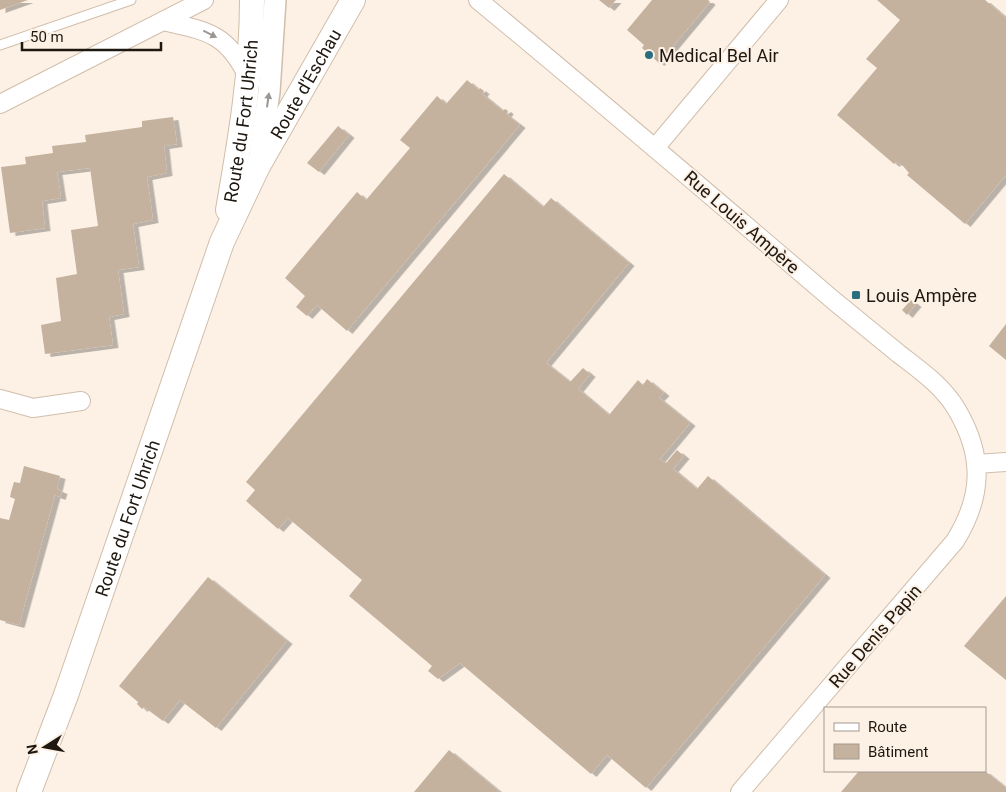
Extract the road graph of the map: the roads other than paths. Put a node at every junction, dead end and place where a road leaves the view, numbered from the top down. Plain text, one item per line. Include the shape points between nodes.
1 (131, 0) edge
2 (204, 0) edge
3 (252, 0) edge
4 (275, 0) edge
5 (353, 0) edge
6 (478, 0) edge
7 (780, 0) edge
8 (163, 20) junction
9 (0, 45) edge
10 (248, 77) junction
11 (0, 104) edge
12 (655, 148) junction
13 (258, 166) junction
14 (222, 242) junction
15 (0, 399) edge
16 (81, 401) dead end
17 (1006, 462) edge
18 (976, 464) junction
19 (29, 792) edge
20 (740, 792) edge

1 - 9 lane
2 - 8 street
3 - 10 main road, Route du Fort Uhrich
13 -> 4 street, Route du Fort Uhrich via 269,92
5 - 13 main road, Route d'Eschau
6 - 12 street, Rue Louis Ampère
7 - 12 street
8 -> 10 street via 208,32 233,52
8 - 11 street
10 - 14 main road, Route du Fort Uhrich
12 - 18 street, Rue Louis Ampère via 936,384 965,425
13 - 14 main road, Route du Fort Uhrich
14 - 19 main road, Route du Fort Uhrich via 66,695
15 - 16 street via 33,408
17 - 18 street
18 - 20 street, Rue Denis Papin via 973,505 956,541

